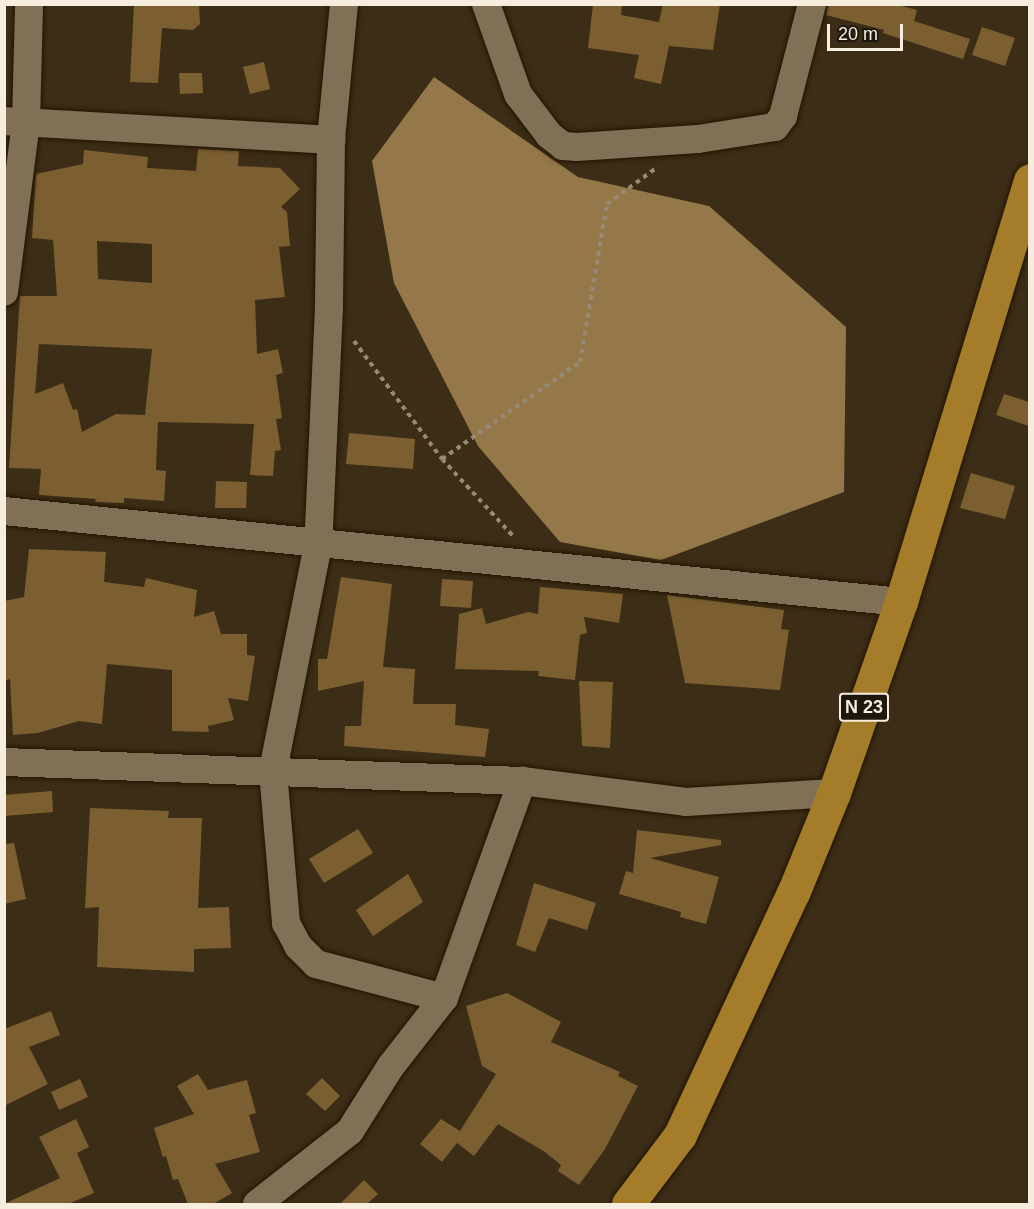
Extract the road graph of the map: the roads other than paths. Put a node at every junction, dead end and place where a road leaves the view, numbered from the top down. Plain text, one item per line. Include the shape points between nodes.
1 (29, 4) edge
2 (344, 4) edge
3 (486, 4) edge
4 (812, 4) edge
5 (15, 121) edge
6 (331, 140) junction
7 (1029, 180) edge
8 (5, 280) edge
9 (4, 511) edge
10 (318, 545) junction
11 (901, 602) junction
12 (4, 762) edge
13 (273, 771) junction
14 (522, 781) junction
15 (834, 794) junction
16 (444, 998) junction
17 (257, 1204) edge
18 (628, 1204) edge

1 - 5 street
2 - 6 street
3 - 4 street via 518,94 549,135 563,146 577,147 698,140 775,127 783,116
5 - 6 street
5 - 8 street
6 - 10 street via 329,307
7 - 11 main road, N 23
9 - 10 street
10 - 11 street
10 - 13 street
11 - 15 main road, N 23
12 - 13 street
13 - 14 street
13 - 16 street via 286,923 298,946 316,964
14 - 15 street via 686,802
14 - 16 street
15 - 18 main road, N 23 via 794,891 680,1135
16 - 17 street via 391,1066 350,1131

